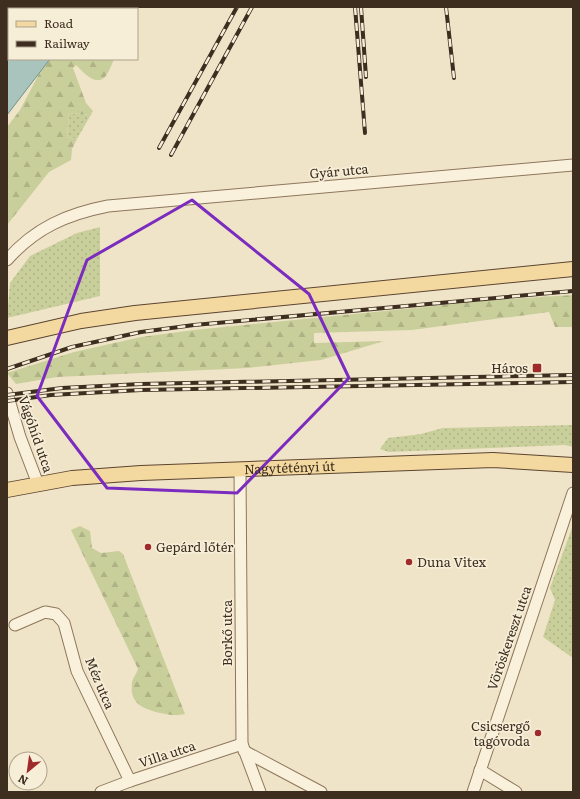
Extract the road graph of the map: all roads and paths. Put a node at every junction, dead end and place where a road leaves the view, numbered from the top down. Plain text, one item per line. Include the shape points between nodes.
1 (573, 165) edge
2 (7, 260) edge
3 (573, 269) edge
4 (7, 338) edge
5 (7, 393) edge
6 (573, 464) edge
7 (240, 470) junction
8 (38, 484) junction
9 (7, 490) edge
10 (573, 494) edge
11 (15, 625) dead end
12 (243, 747) junction
13 (480, 770) junction
14 (126, 786) edge
15 (101, 792) edge
16 (260, 792) edge
17 (321, 792) edge
18 (473, 792) edge
19 (516, 792) edge

1 - 2 street, Gyár utca via 108,206 80,211 55,223 23,243
3 - 4 main road via 135,313 81,321
5 - 8 street, Vágóhíd utca via 15,423
6 - 7 main road, Nagytétényi út via 493,460
7 - 8 main road, Nagytétényi út via 90,476
7 - 12 street, Borkő utca
8 - 9 main road, Nagytétényi út
10 - 13 street, Vöröskereszt utca
11 - 14 street, Méz utca via 44,612 56,614 64,623 77,671
12 - 14 street, Villa utca
12 - 16 street, Borkő utca
12 - 17 street
13 - 18 street, Vöröskereszt utca
13 - 19 street
14 - 15 street, Villa utca

